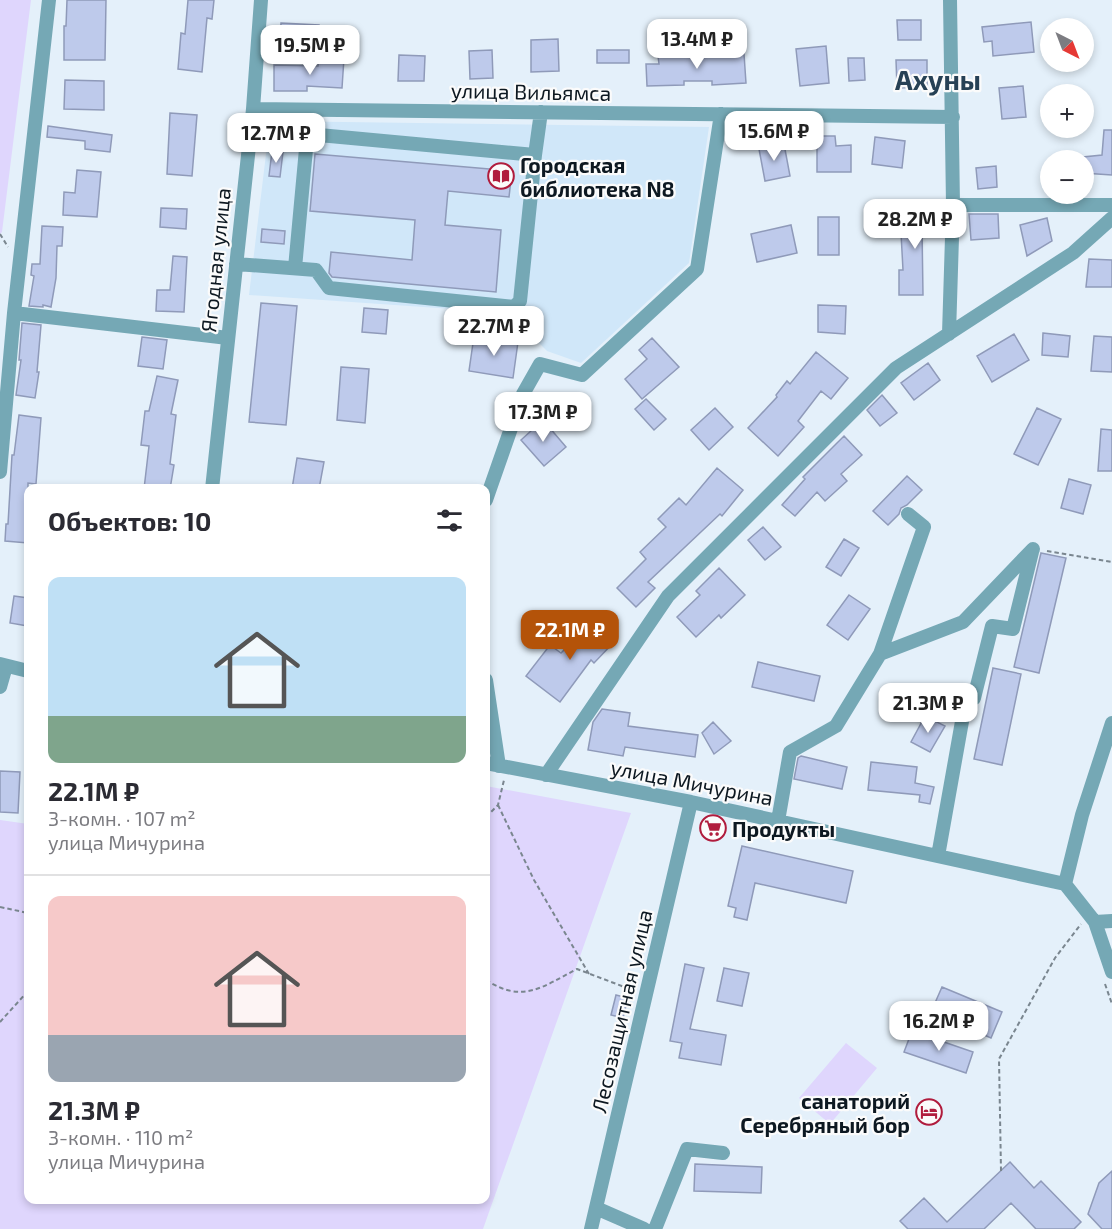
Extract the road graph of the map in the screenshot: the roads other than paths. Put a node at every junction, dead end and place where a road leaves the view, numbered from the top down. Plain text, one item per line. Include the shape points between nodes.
1 (49, 0) edge
2 (261, 0) edge
3 (950, 0) edge
4 (253, 109) junction
5 (541, 112) junction
6 (721, 114) junction
7 (953, 117) junction
8 (535, 155) junction
9 (953, 205) junction
10 (1112, 205) edge
11 (1112, 218) edge
12 (236, 264) junction
13 (295, 268) junction
14 (14, 313) junction
15 (949, 334) junction
16 (228, 338) junction
17 (4, 377) edge
18 (0, 472) edge
19 (213, 484) edge
20 (490, 489) edge
21 (908, 514) dead end
22 (970, 614) junction
23 (992, 626) junction
24 (880, 654) junction
25 (3, 665) edge
26 (24, 670) edge
27 (0, 687) edge
28 (490, 711) edge
29 (1112, 723) edge
30 (497, 765) edge
31 (546, 775) junction
32 (691, 802) junction
33 (778, 821) junction
34 (938, 856) junction
35 (1065, 884) junction
36 (1112, 921) edge
37 (1089, 922) junction
38 (1112, 972) edge
39 (723, 1153) dead end
40 (596, 1208) junction
41 (591, 1229) edge
42 (644, 1229) edge
43 (655, 1229) edge

1 - 14 street
2 - 4 street, Ягодная улица
3 - 7 street
4 - 5 street, улица Вильямса
4 - 12 street, Ягодная улица
5 - 6 street, улица Вильямса
5 - 8 street
6 - 7 street, улица Вильямса
6 - 20 street via 698,269 582,375 540,364 523,394
7 - 9 street
8 - 13 street via 320,135 306,149
8 - 13 street via 520,301 514,307 329,288 316,270
9 - 10 street
9 - 15 street
11 - 15 street via 1073,253
12 - 13 street
12 - 16 street, Ягодная улица
14 - 16 street
14 - 17 street
15 - 31 street via 896,368 668,596
16 - 19 street, Ягодная улица
17 - 18 street
21 - 24 street via 924,527
22 - 23 street
22 - 23 street via 1033,549 1013,629
22 - 24 street via 963,622
23 - 34 street via 974,698 966,699
24 - 33 street via 836,726 790,752
25 - 26 street
25 - 27 street
28 - 30 street
29 - 35 street via 1082,815
30 - 31 street, улица Мичурина
31 - 32 street, улица Мичурина
32 - 33 street, улица Мичурина
32 - 40 street, Лесозащитная улица
33 - 34 street, улица Мичурина
34 - 35 street, улица Мичурина
35 - 37 street
36 - 37 street
37 - 38 street
39 - 43 street via 687,1149
40 - 41 street, Лесозащитная улица
40 - 42 street

